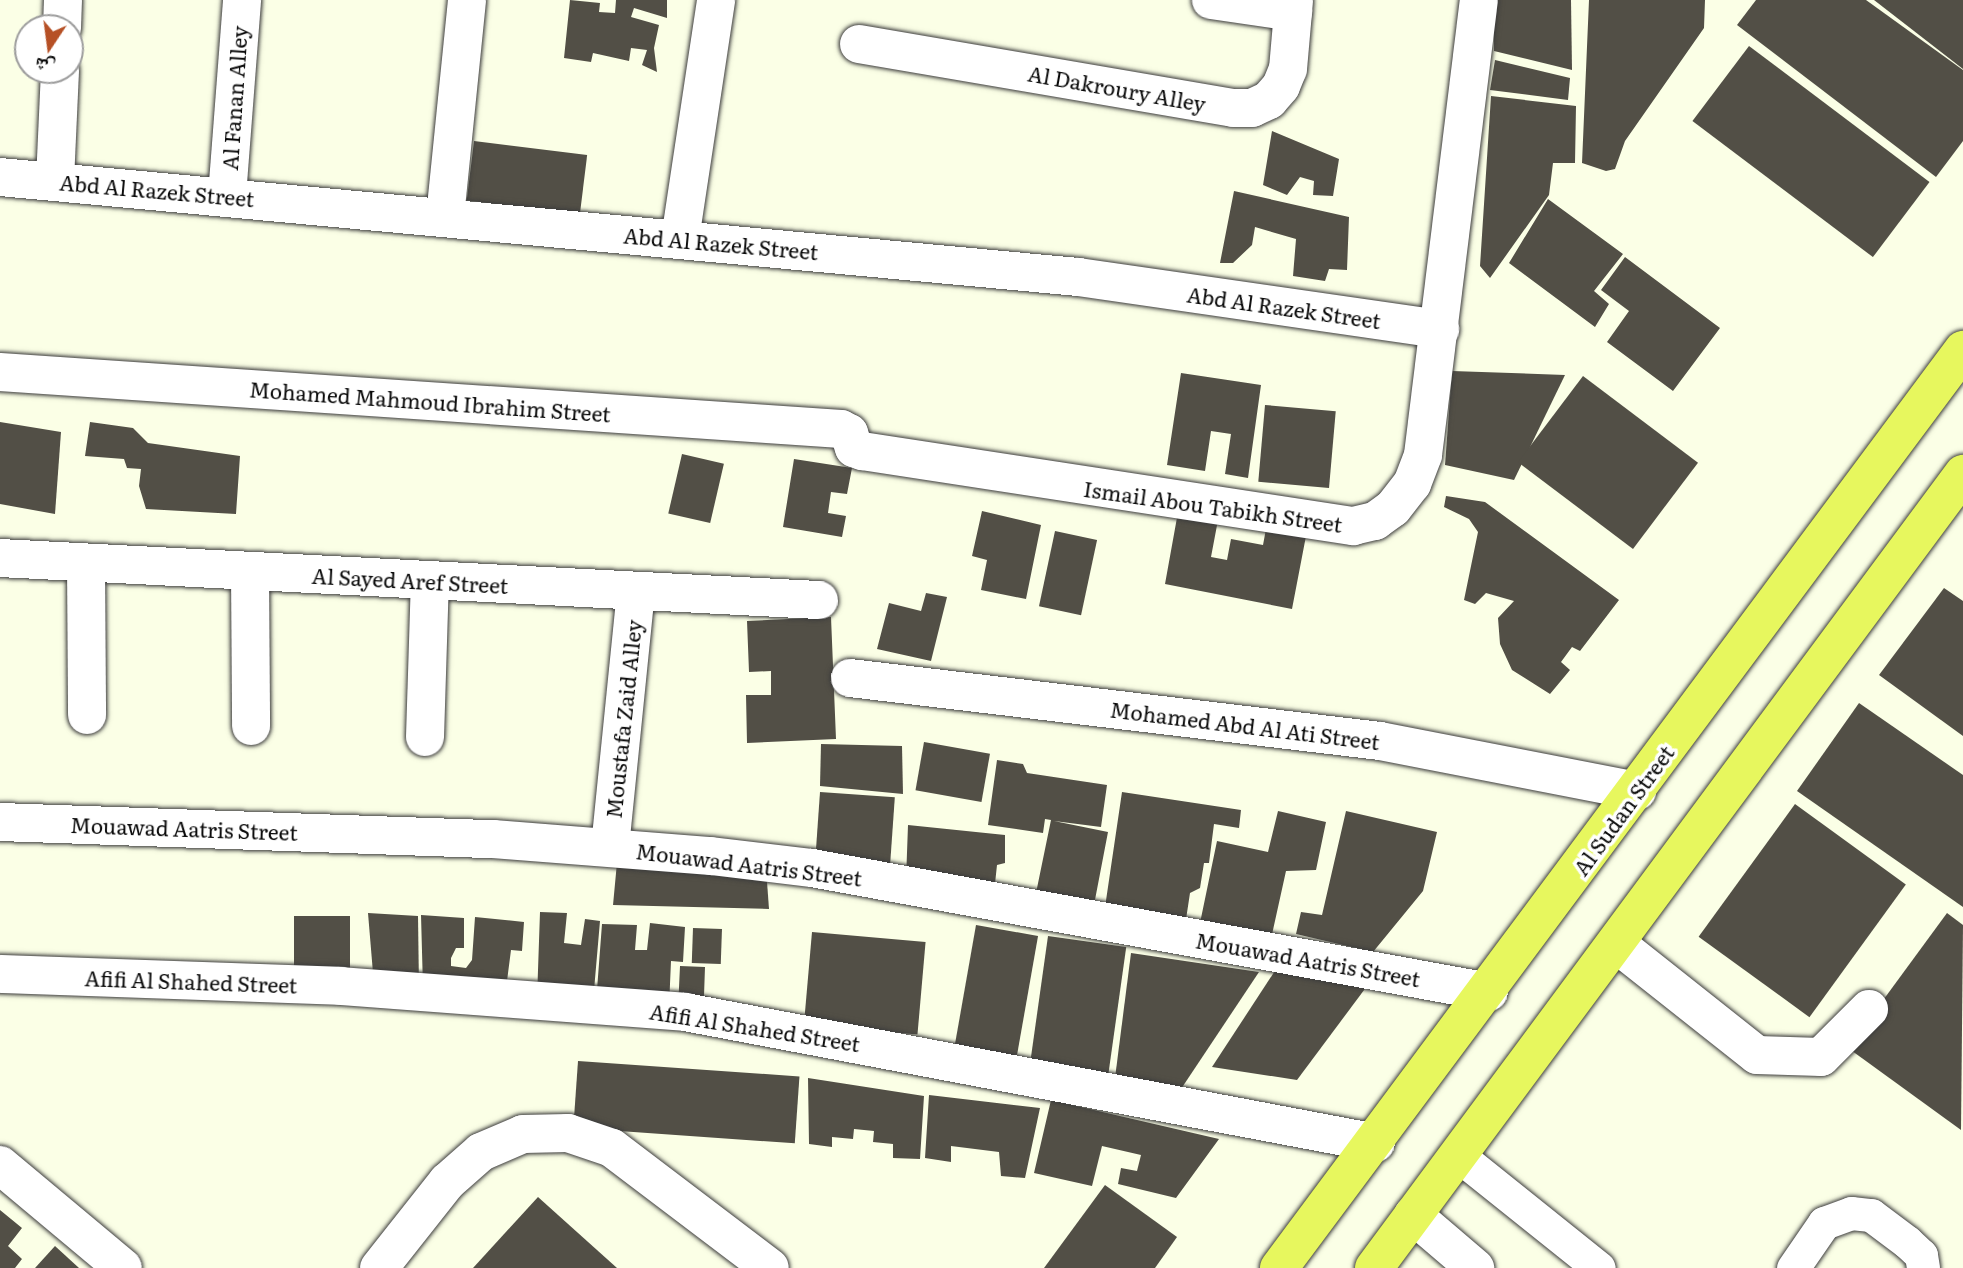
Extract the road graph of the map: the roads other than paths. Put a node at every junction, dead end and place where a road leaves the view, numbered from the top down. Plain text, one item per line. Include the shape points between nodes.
1 (242, 0) edge
2 (467, 0) edge
3 (716, 0) edge
4 (1211, 0) edge
5 (1479, 0) edge
6 (1294, 6) edge
7 (859, 44) dead end
8 (59, 84) edge
9 (0, 177) edge
10 (55, 181) junction
11 (227, 196) junction
12 (445, 217) junction
13 (680, 239) junction
14 (1440, 329) junction
15 (1963, 350) edge
16 (0, 372) edge
17 (850, 443) joint
18 (1963, 474) edge
19 (0, 558) edge
20 (86, 563) junction
21 (250, 571) junction
22 (430, 581) junction
23 (636, 591) junction
24 (819, 600) dead end
25 (850, 678) dead end
26 (87, 715) dead end
27 (251, 726) dead end
28 (425, 737) dead end
29 (1637, 791) junction
30 (0, 822) edge
31 (610, 847) junction
32 (1618, 945) junction
33 (0, 974) edge
34 (1489, 992) junction
35 (1868, 1009) dead end
36 (1376, 1143) junction
37 (1460, 1156) junction
38 (0, 1165) edge
39 (1413, 1215) junction
40 (123, 1268) edge
41 (379, 1268) edge
42 (770, 1268) edge
43 (1279, 1268) edge
44 (1374, 1268) edge
45 (1475, 1268) edge
46 (1599, 1268) edge
47 (1793, 1268) edge
48 (1923, 1268) edge

1 - 11 street, Al Fanan Alley
2 - 12 street
3 - 13 street
4 - 6 street
5 - 14 street, Ismail Abou Tabikh Street
6 - 7 street, Al Dakroury Alley via 1288,69 1281,86 1269,100 1252,108
8 - 10 street
9 - 10 street, Abd Al Razek Street
10 - 11 street, Abd Al Razek Street
11 - 12 street, Abd Al Razek Street
12 - 13 street, Abd Al Razek Street
13 - 14 street, Abd Al Razek Street via 1078,277
14 - 17 street, Ismail Abou Tabikh Street via 1423,454 1412,484 1393,508 1375,521 1353,526 890,456 862,451
15 - 29 main road, Al Sudan Street
16 - 17 street, Mohamed Mahmoud Ibrahim Street via 841,429 849,433
18 - 32 main road
19 - 20 street, Al Sayed Aref Street
20 - 21 street, Al Sayed Aref Street
20 - 26 street
21 - 22 street, Al Sayed Aref Street
21 - 27 street
22 - 23 street, Al Sayed Aref Street
22 - 28 street
23 - 24 street, Al Sayed Aref Street
23 - 31 street, Moustafa Zaid Alley
25 - 29 street, Mohamed Abd Al Ati Street via 1380,740
29 - 34 main road, Al Sudan Street
30 - 31 street, Mouawad Aatris Street
31 - 34 street, Mouawad Aatris Street via 812,868
32 - 35 street via 1757,1055 1821,1057
32 - 37 main road
33 - 36 street, Afifi Al Shahed Street via 341,986 685,1012
34 - 36 main road, Al Sudan Street
36 - 43 main road, Al Sudan Street
37 - 39 main road
37 - 46 lane
38 - 40 street
39 - 44 main road
39 - 45 street
41 - 42 street via 447,1182 481,1152 523,1134 568,1133 612,1148
47 - 48 lane via 1824,1223 1851,1213 1871,1215 1907,1242 1921,1255

